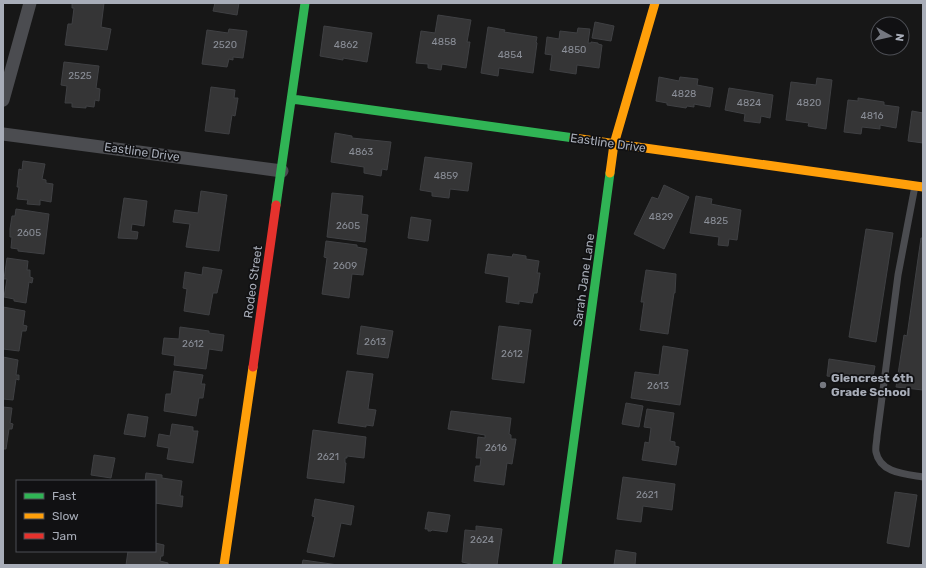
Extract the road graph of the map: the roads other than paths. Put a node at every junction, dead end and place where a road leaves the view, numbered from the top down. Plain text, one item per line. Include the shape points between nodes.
1 (30, 3) edge
2 (305, 3) edge
3 (655, 3) edge
4 (292, 99) junction
5 (3, 100) edge
6 (3, 134) edge
7 (614, 144) junction
8 (282, 170) junction
9 (919, 187) edge
10 (923, 477) edge
11 (224, 565) edge
12 (557, 565) edge

1 - 5 street
2 - 4 street, Rodeo Street
3 - 7 street, Sarah Jane Lane
4 - 7 street, Eastline Drive
4 - 8 street, Rodeo Street
6 - 8 street, Eastline Drive
7 - 9 street, Eastline Drive
7 - 12 street, Sarah Jane Lane
8 - 11 street, Rodeo Street
9 - 10 lane via 898,275 876,452 880,462 887,469

